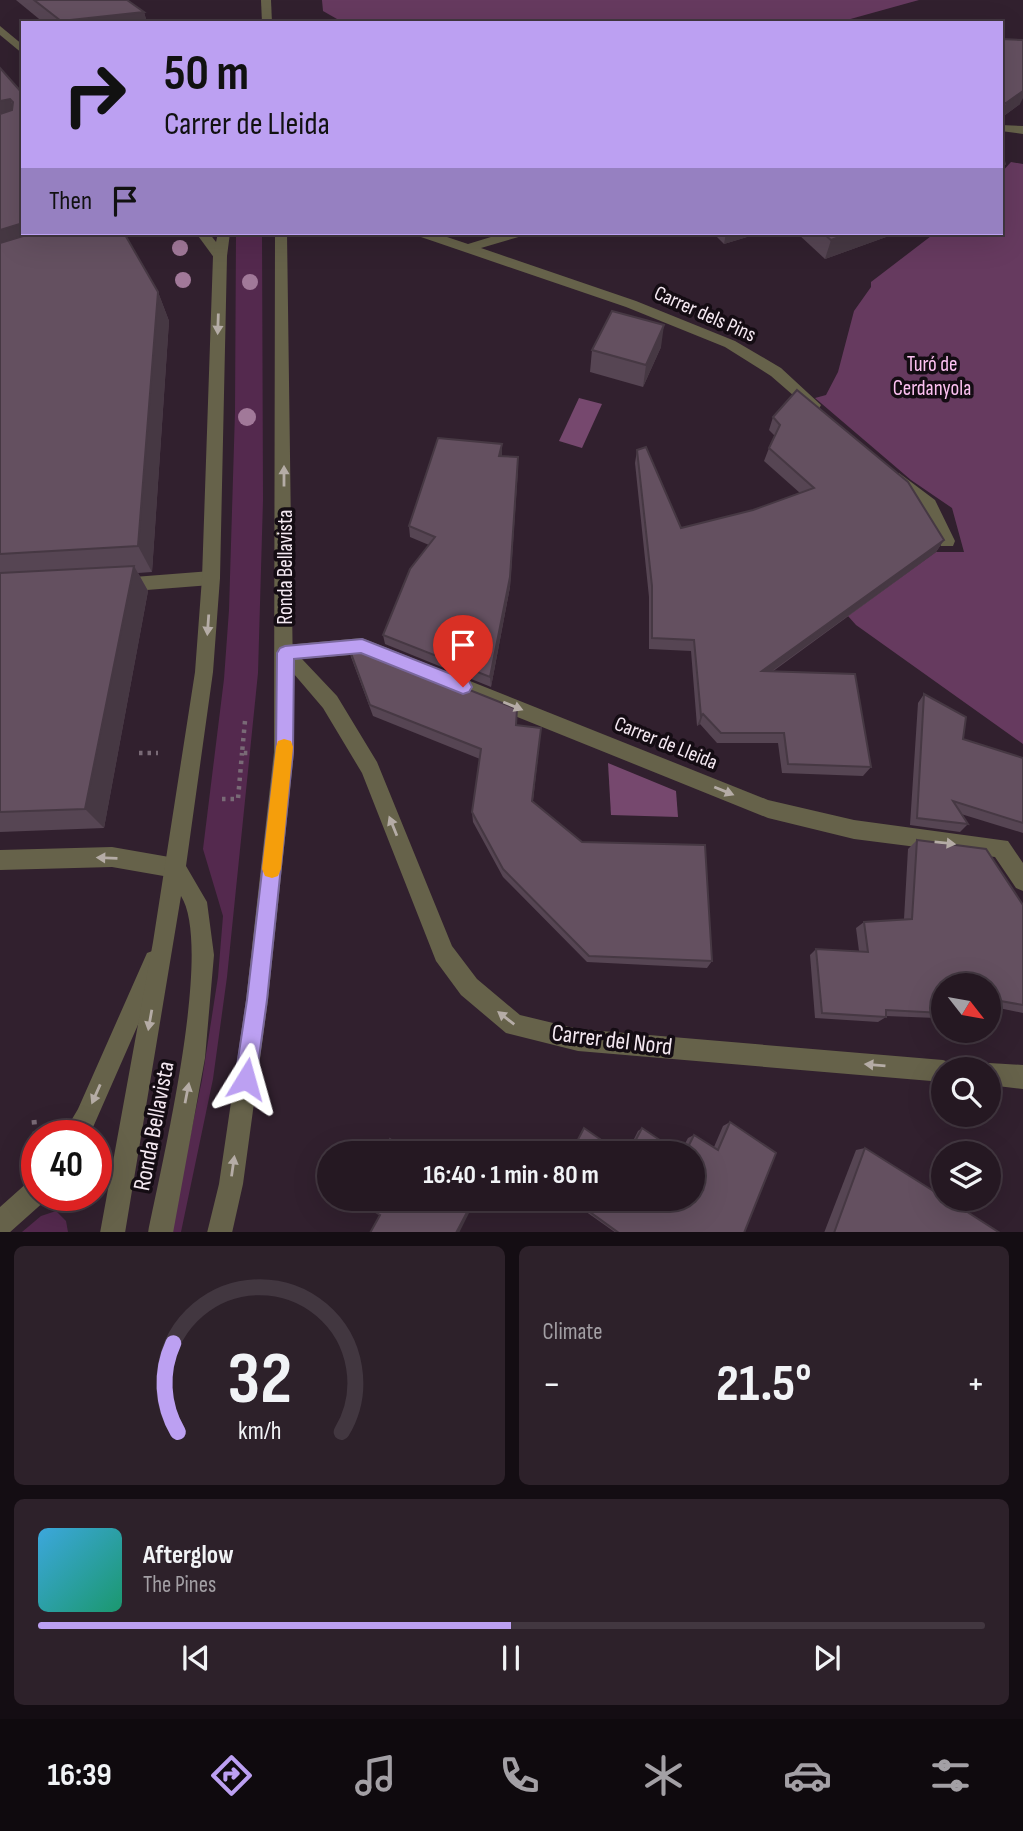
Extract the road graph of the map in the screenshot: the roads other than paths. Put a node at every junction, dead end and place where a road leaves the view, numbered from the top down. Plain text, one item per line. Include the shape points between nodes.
1 (266, 0) edge
2 (267, 21) edge
3 (3, 35) edge
4 (21, 49) edge
5 (1003, 128) edge
6 (1023, 130) edge
7 (204, 235) edge
8 (224, 235) edge
9 (281, 235) edge
10 (429, 235) edge
11 (510, 235) edge
12 (468, 248) junction
13 (220, 256) junction
14 (823, 413) edge
15 (886, 468) edge
16 (947, 541) edge
17 (211, 578) junction
18 (105, 585) edge
19 (285, 653) junction
20 (0, 860) edge
21 (175, 868) junction
22 (1023, 881) edge
23 (163, 942) junction
24 (931, 1070) edge
25 (1001, 1075) edge
26 (1023, 1077) edge
27 (84, 1120) edge
28 (21, 1205) edge
29 (0, 1224) edge
30 (113, 1232) edge
31 (160, 1232) edge
32 (219, 1232) edge

1 - 2 street
3 - 4 street
5 - 6 street
7 - 13 street
8 - 13 street, Ronda Bellavista
19 -> 9 street, Ronda Bellavista
10 - 12 street, Carrer dels Pins
11 - 12 street
12 - 14 street, Carrer dels Pins via 730,344 776,372
13 -> 17 street, Ronda Bellavista
15 - 16 street via 929,504
17 - 18 street
17 -> 21 street, Ronda Bellavista via 204,672
19 -> 22 street, Carrer de Lleida via 362,646 768,809 807,821 1001,848
24 -> 19 street, Carrer del Nord via 578,1041 514,1025 470,987 444,953 370,768 330,702
32 -> 19 street, Ronda Bellavista via 231,1184 257,1000 284,752
21 -> 20 street via 113,857
21 - 23 street, Ronda Bellavista
31 -> 21 street, Ronda Bellavista via 194,1058 203,956 197,902
23 -> 27 street
23 -> 30 street, Ronda Bellavista
25 - 26 street
28 - 29 street

